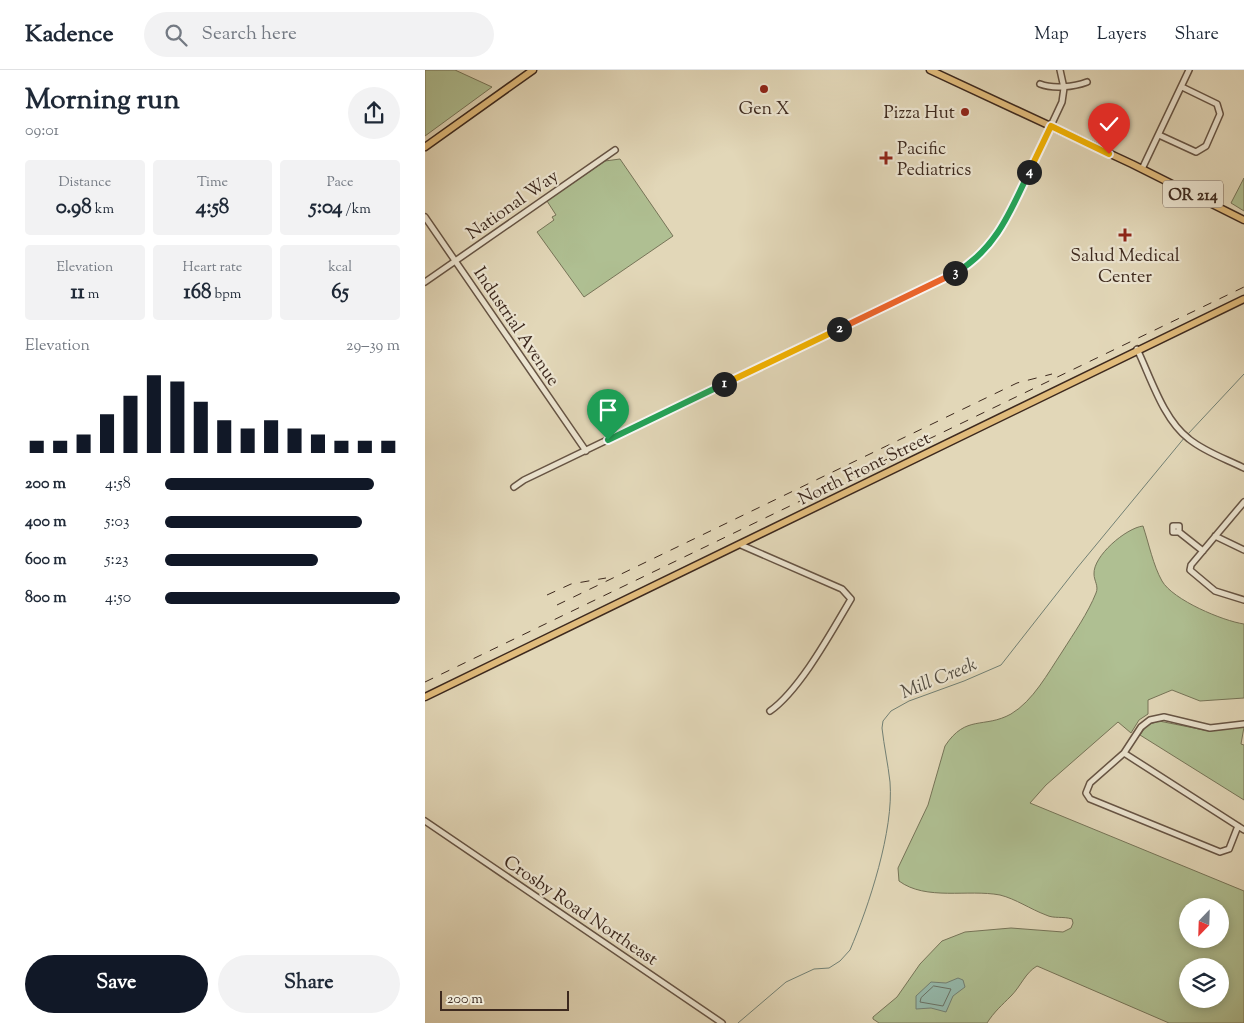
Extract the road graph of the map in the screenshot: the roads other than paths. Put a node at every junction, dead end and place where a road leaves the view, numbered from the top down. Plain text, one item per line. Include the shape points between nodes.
1 (533, 70) edge
2 (930, 70) edge
3 (1059, 70) edge
4 (1189, 70) edge
5 (1087, 82) dead end
6 (1040, 84) dead end
7 (1064, 86) junction
8 (1181, 87) junction
9 (1051, 126) junction
10 (1159, 135) junction
11 (425, 147) edge
12 (615, 150) dead end
13 (1142, 169) junction
14 (425, 218) edge
15 (1244, 220) edge
16 (455, 261) junction
17 (425, 282) edge
18 (1244, 298) edge
19 (1137, 349) junction
20 (586, 451) junction
21 (1244, 468) edge
22 (514, 488) dead end
23 (1244, 502) edge
24 (1179, 532) dead end
25 (1215, 536) junction
26 (741, 545) junction
27 (1244, 550) edge
28 (1203, 551) junction
29 (1244, 600) edge
30 (425, 697) edge
31 (770, 711) dead end
32 (1244, 724) edge
33 (1124, 753) junction
34 (425, 821) edge
35 (1238, 826) junction
36 (1244, 830) edge
37 (722, 1023) edge

1 - 11 main road
2 - 9 main road, OR 214
3 - 7 street
4 - 8 street
5 - 7 street
6 - 7 street
7 - 9 street via 1062,102
8 - 10 street
8 - 10 street via 1217,104 1220,109 1206,146 1196,152
9 - 13 main road, OR 214
9 - 20 street via 1004,226 989,247 967,266
10 - 13 street
12 - 16 street, National Way
13 - 15 main road, OR 214
14 - 16 street, Industrial Avenue
16 - 17 street, National Way
16 - 20 street, Industrial Avenue
18 - 19 main road, North Front Street
19 - 21 street via 1167,412 1182,433
19 - 26 main road, North Front Street
20 - 22 street
23 - 25 street
24 - 28 street
25 - 27 street
25 - 28 street
26 - 30 main road, North Front Street
26 - 31 street via 843,590 851,599 817,655
28 - 29 street via 1190,570 1215,591
32 - 33 street via 1205,728 1157,718 1143,724
33 - 35 street
33 - 35 street via 1089,782 1086,796 1090,800 1220,852 1225,852
34 - 37 street, Crosby Road Northeast
35 - 36 street

